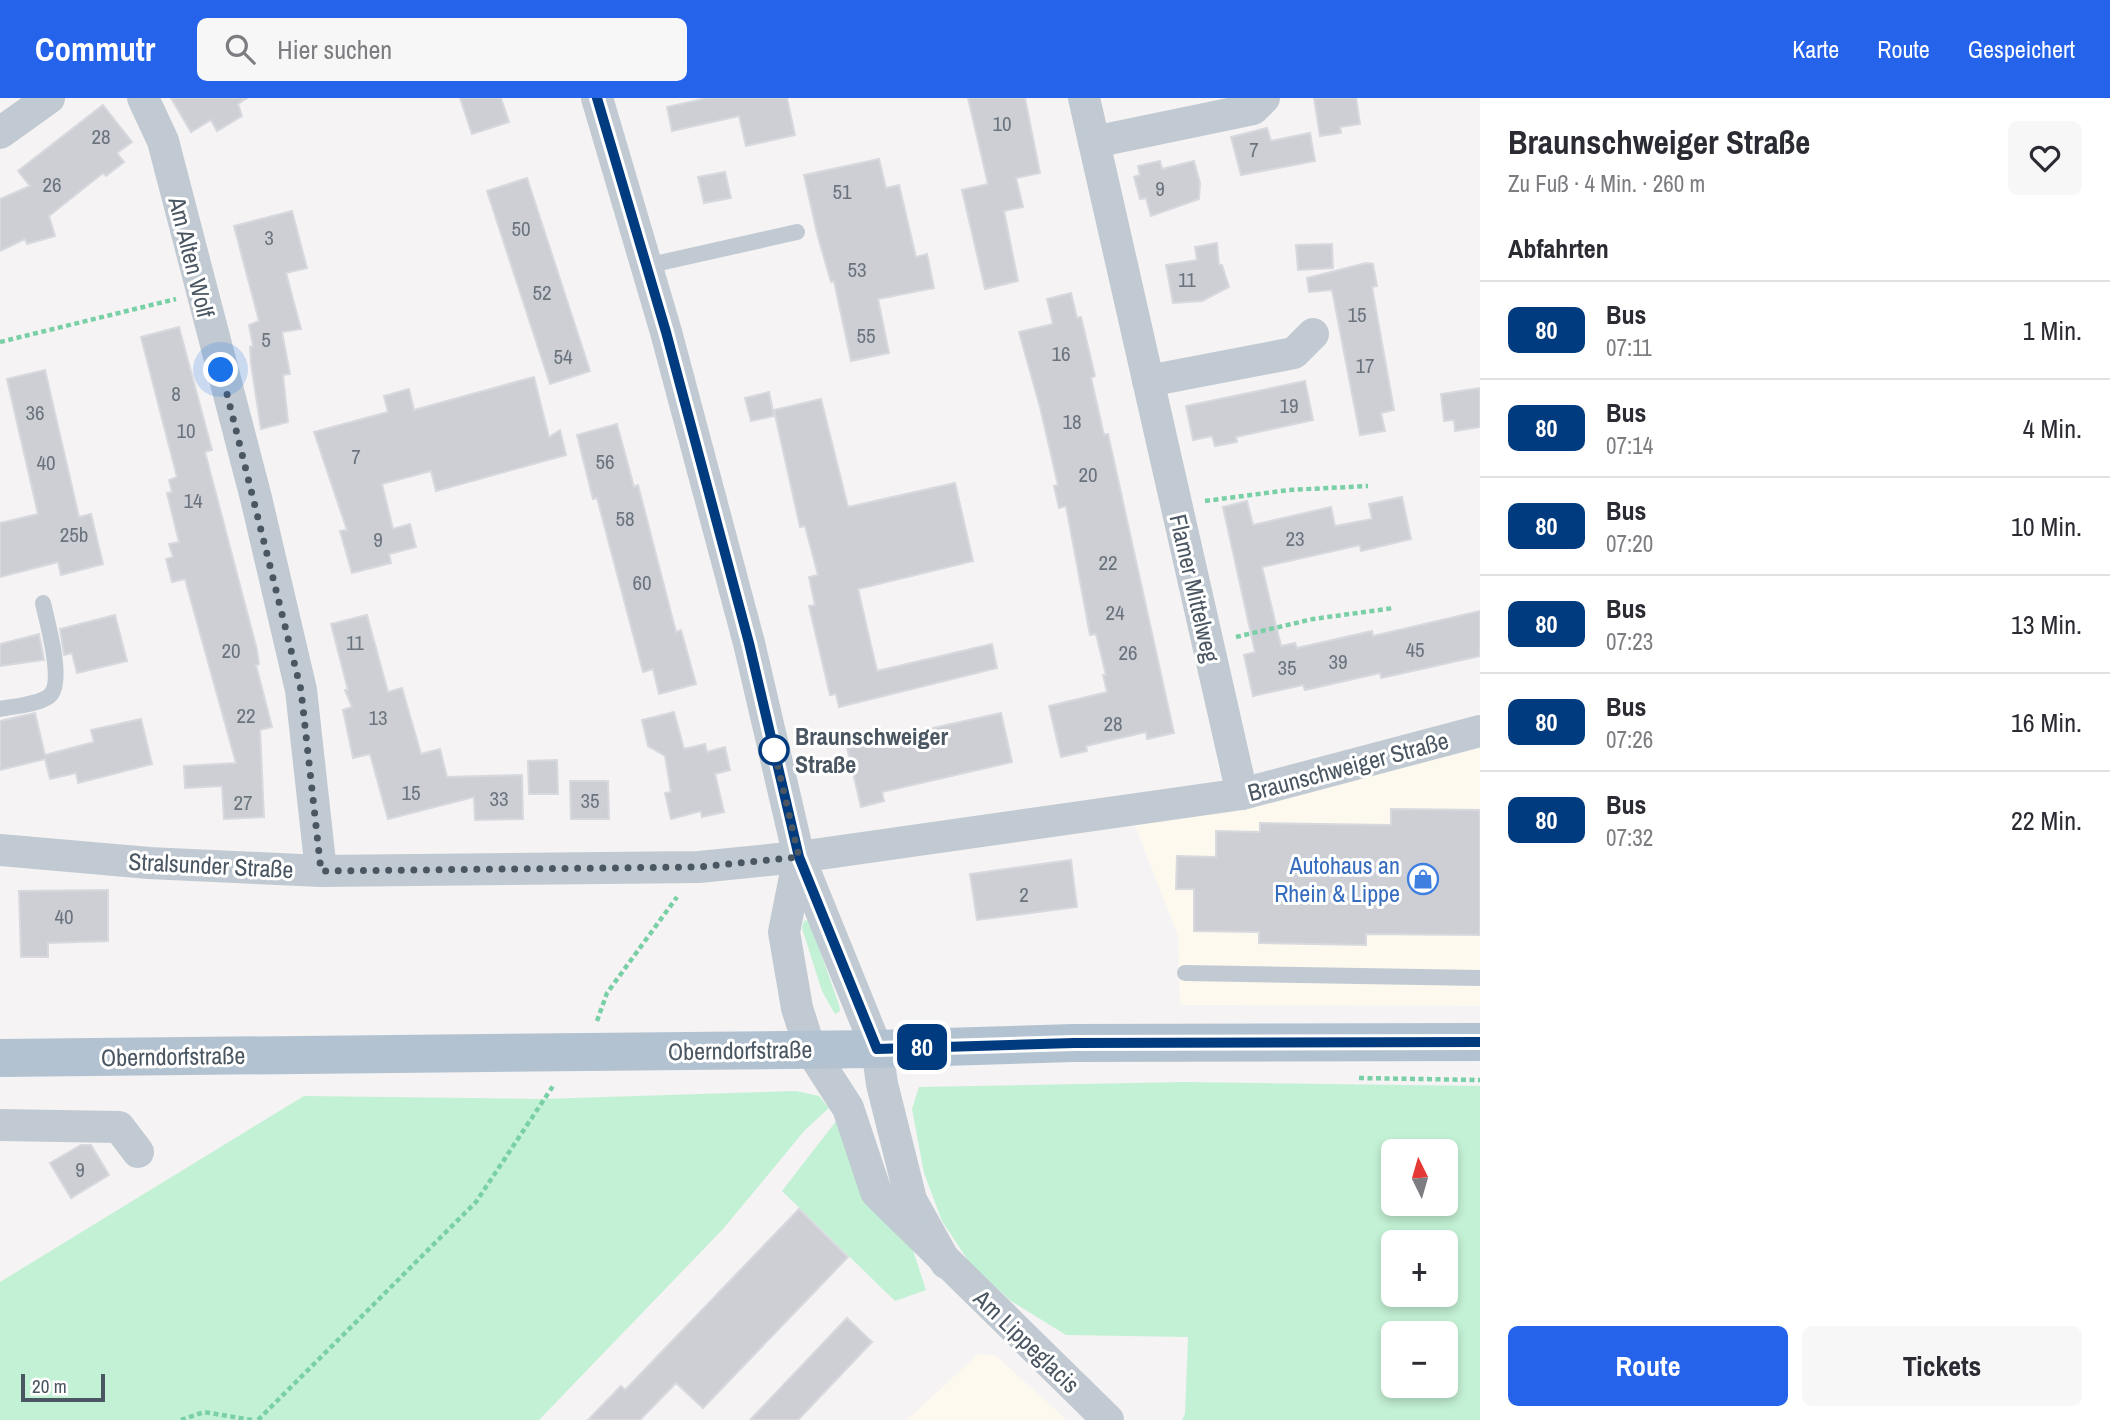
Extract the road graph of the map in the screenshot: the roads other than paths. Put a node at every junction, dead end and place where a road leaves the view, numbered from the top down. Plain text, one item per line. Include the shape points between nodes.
1 (49, 98) edge
2 (143, 98) edge
3 (597, 98) edge
4 (1084, 98) edge
5 (1264, 98) edge
6 (0, 133) edge
7 (1094, 142) junction
8 (797, 232) dead end
9 (646, 266) junction
10 (1313, 334) dead end
11 (1148, 381) junction
12 (43, 603) dead end
13 (0, 709) edge
14 (1480, 731) edge
15 (1242, 794) junction
16 (0, 850) edge
17 (799, 857) junction
18 (321, 871) junction
19 (1185, 973) dead end
20 (1480, 978) edge
21 (1480, 1042) edge
22 (810, 1049) junction
23 (0, 1058) edge
24 (879, 1066) junction
25 (0, 1125) edge
26 (32, 1125) junction
27 (0, 1144) edge
28 (138, 1152) dead end
29 (946, 1263) junction
30 (1108, 1420) edge

1 - 6 street
2 - 18 street, Am Alten Wolf via 163,141 301,690
3 - 9 street, Am Lippeglacis
4 - 7 street, Flamer Mittelweg
5 - 7 street via 1253,109
7 - 11 street, Flamer Mittelweg
8 - 9 lane
9 - 17 street, Am Lippeglacis via 749,643
10 - 11 street via 1294,353
11 - 15 street, Flamer Mittelweg
12 - 13 lane via 56,673 54,690 38,701
14 - 15 street, Braunschweiger Straße
15 - 17 street, Braunschweiger Straße
16 - 18 street, Stralsunder Straße
17 - 18 street, Stralsunder Straße via 699,867
17 - 22 street, Am Lippeglacis via 784,932 797,1007
17 - 24 street, Am Lippeglacis
19 - 20 lane
21 - 24 main road, Oberndorfstraße via 1088,1042
22 - 23 main road, Oberndorfstraße
22 - 24 main road, Oberndorfstraße
22 - 29 street, Am Lippeglacis via 848,1108 876,1192
24 - 29 street, Am Lippeglacis via 911,1200
25 - 26 street
26 - 27 street
26 - 28 street via 119,1127
29 - 30 street, Am Lippeglacis

